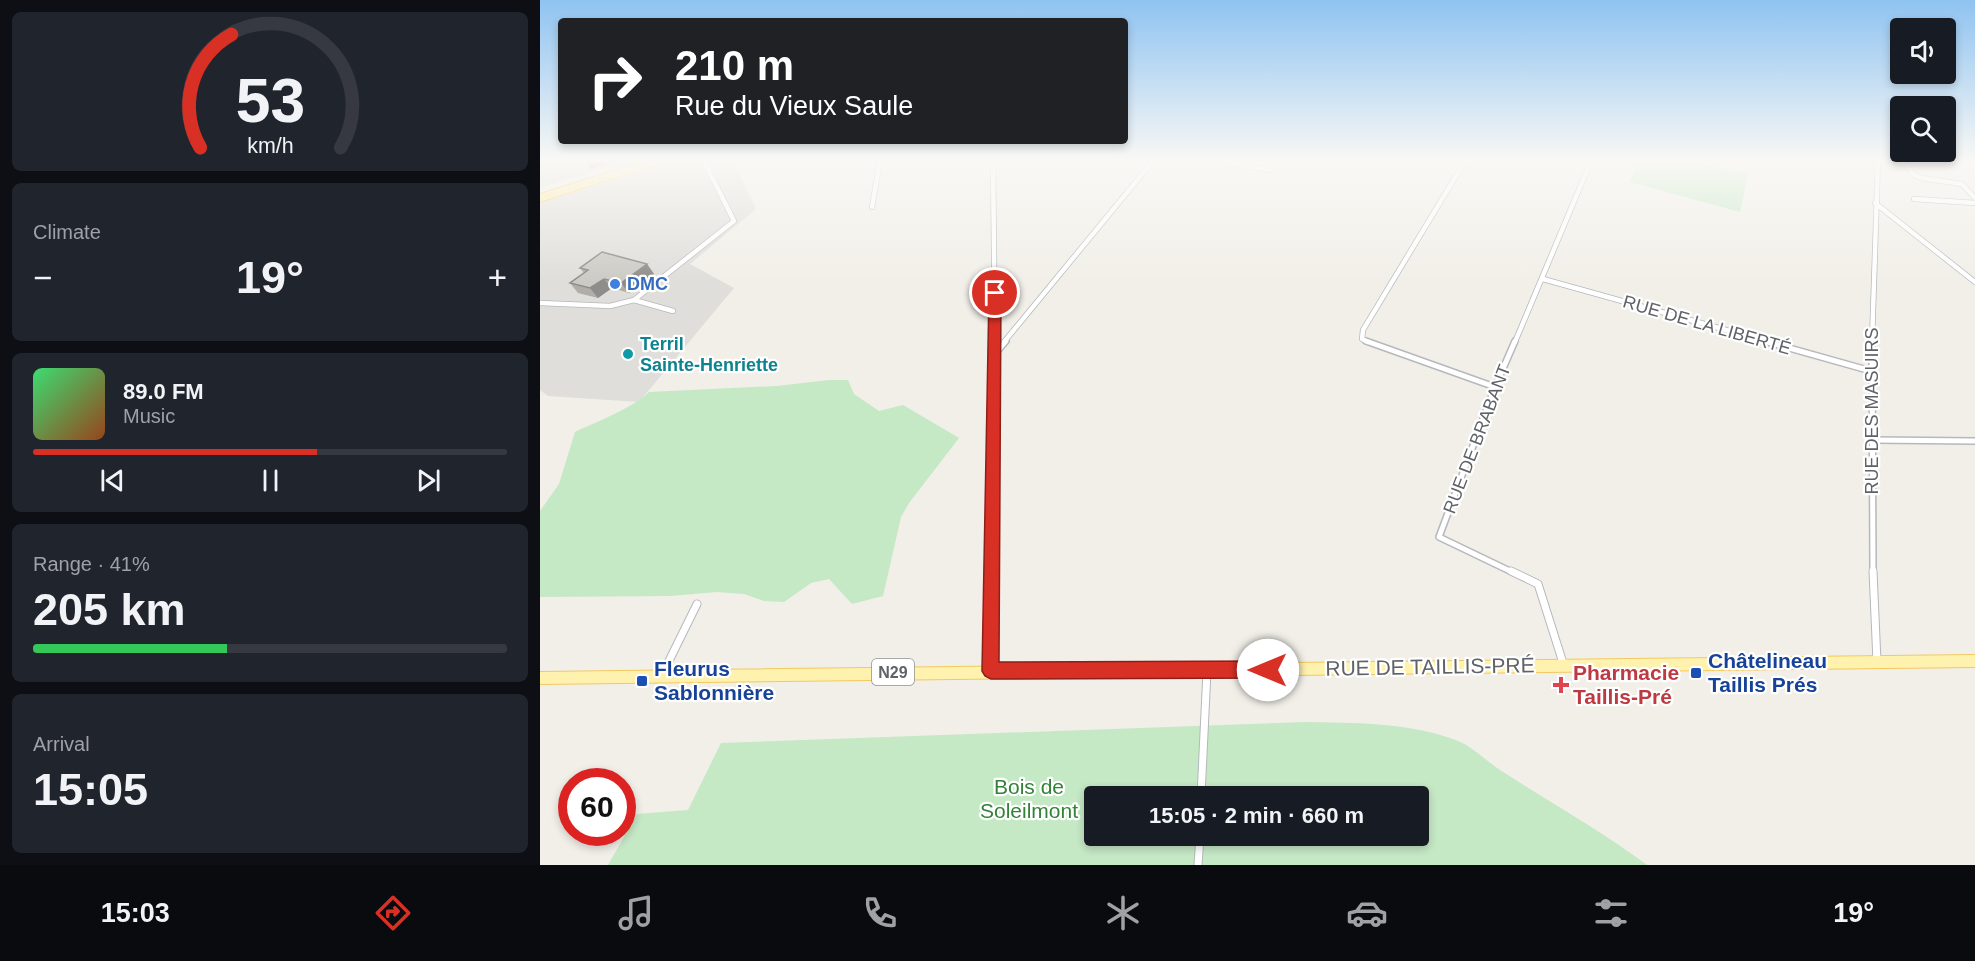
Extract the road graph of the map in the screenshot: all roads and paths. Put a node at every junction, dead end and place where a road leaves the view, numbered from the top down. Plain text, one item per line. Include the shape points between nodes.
1 (724, 201) edge
2 (873, 201) edge
3 (993, 201) edge
4 (1120, 201) edge
5 (1441, 201) edge
6 (1575, 201) edge
7 (1875, 202) joint
8 (872, 207) dead end
9 (1543, 279) junction
10 (1975, 282) edge
11 (633, 300) junction
12 (540, 303) edge
13 (673, 311) dead end
14 (995, 354) junction
15 (1871, 371) junction
16 (1496, 387) junction
17 (1872, 440) junction
18 (1975, 441) edge
19 (697, 604) dead end
20 (1975, 661) edge
21 (1877, 662) junction
22 (1564, 666) junction
23 (1207, 669) junction
24 (991, 671) junction
25 (661, 676) junction
26 (540, 678) edge
27 (1202, 786) edge
28 (1199, 846) edge
29 (1198, 865) edge

1 - 11 street via 734,221
2 - 8 street
3 - 14 street
4 - 14 street
5 - 16 street via 1363,330 1362,339
6 - 9 street, RUE DE BRABANT
7 - 10 street
7 - 15 street, RUE DES MASUIRS
9 - 15 street, RUE DE LA LIBERTÉ
9 - 16 street, RUE DE BRABANT
11 - 12 street via 610,306
11 - 13 street
14 - 24 street
15 - 17 street, RUE DES MASUIRS
16 - 22 street, RUE DE BRABANT via 1439,537 1538,584
17 - 18 street
17 - 21 street, RUE DES MASUIRS
19 - 25 street
20 - 21 main road, RUE DE TAILLIS-PRÉ / N29
21 - 22 main road, RUE DE TAILLIS-PRÉ / N29
22 - 23 main road, RUE DE TAILLIS-PRÉ / N29
23 - 24 main road, N29
23 - 27 street
24 - 25 main road, N29
25 - 26 main road, N29
28 - 29 street

